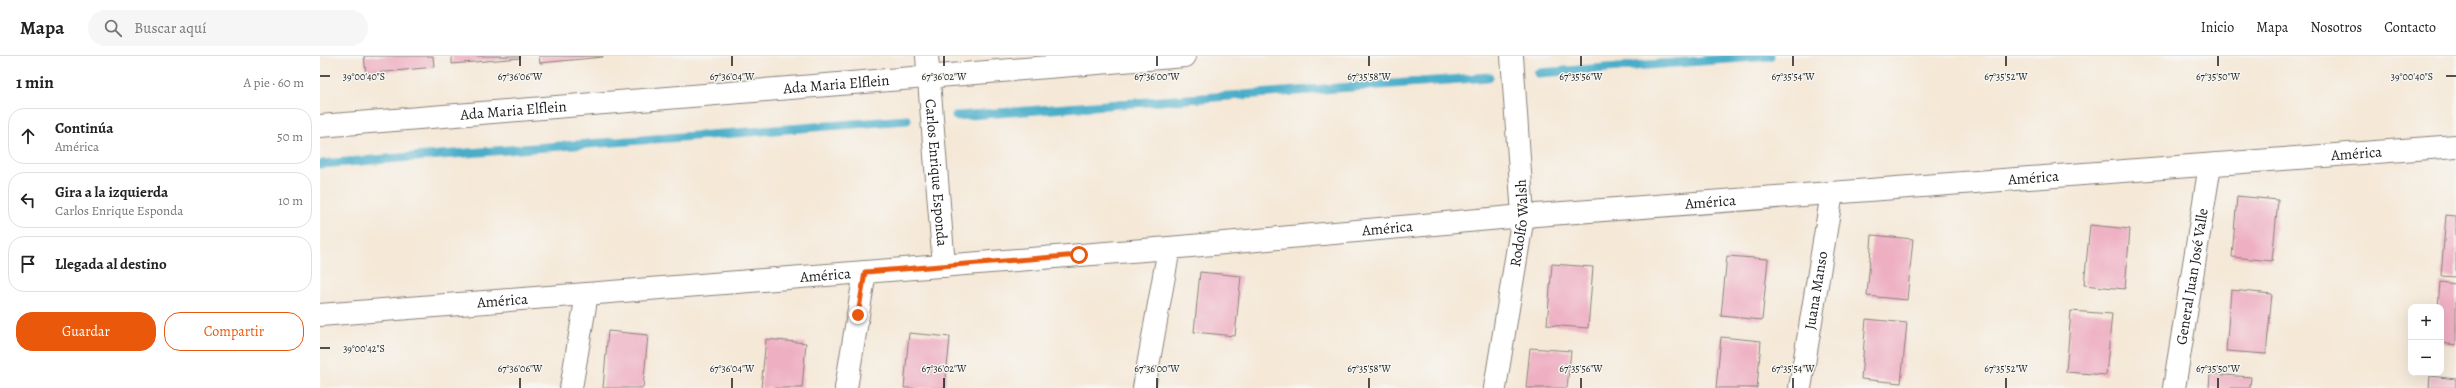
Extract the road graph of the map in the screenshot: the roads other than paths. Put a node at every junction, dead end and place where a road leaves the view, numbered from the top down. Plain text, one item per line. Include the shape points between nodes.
1 (1185, 56) edge
2 (1512, 56) edge
3 (928, 66) edge
4 (320, 126) edge
5 (2456, 146) edge
6 (2210, 165) junction
7 (1832, 193) junction
8 (1523, 216) junction
9 (1169, 248) junction
10 (944, 266) junction
11 (865, 272) junction
12 (586, 294) junction
13 (320, 315) edge
14 (571, 388) edge
15 (846, 388) edge
16 (1144, 388) edge
17 (1495, 388) edge
18 (1800, 388) edge
19 (2174, 388) edge

1 - 3 street, Ada Maria Elflein
2 - 8 street, Rodolfo Walsh
3 - 4 street, Ada Maria Elflein
3 - 10 street, Carlos Enrique Esponda
5 - 6 street, América
6 - 7 street, América
6 - 19 street, General Juan José Valle
7 - 8 street, América
7 - 18 street, Juana Manso
8 - 9 street, América
8 - 17 street, Rodolfo Walsh
9 - 10 street, América
9 - 16 street
10 - 11 street, América
11 - 12 street, América
11 - 15 street
12 - 13 street, América
12 - 14 street

